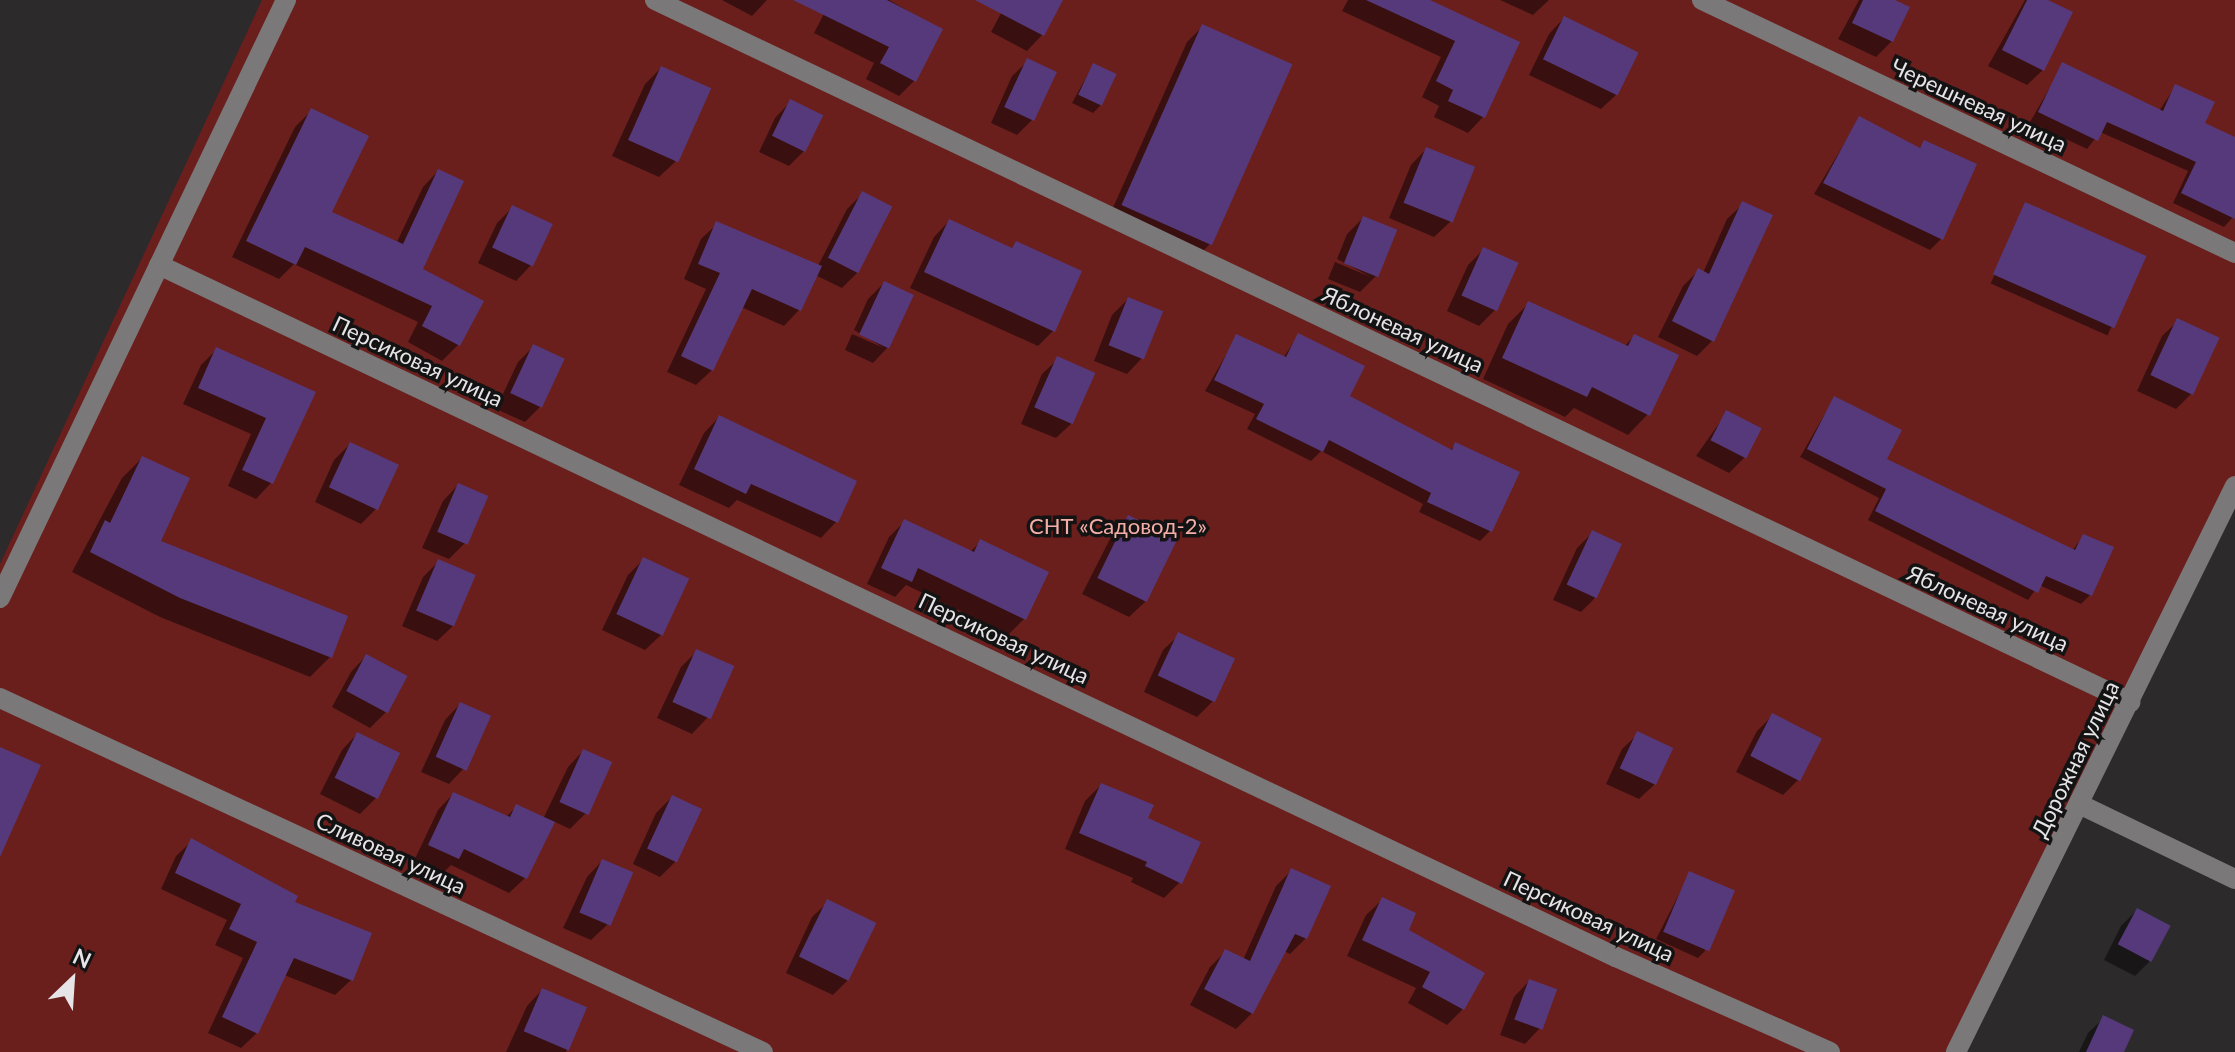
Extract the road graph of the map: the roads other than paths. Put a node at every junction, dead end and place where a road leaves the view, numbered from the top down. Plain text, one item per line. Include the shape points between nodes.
1 (286, 0) edge
2 (655, 0) edge
3 (1702, 0) edge
4 (2235, 253) edge
5 (159, 265) junction
6 (2235, 486) edge
7 (0, 598) edge
8 (0, 698) edge
9 (2130, 702) junction
10 (2079, 804) junction
11 (2235, 879) edge
12 (763, 1052) edge
13 (1830, 1052) edge
14 (1956, 1052) edge

1 - 5 street
2 - 9 street, Яблоневая улица
3 - 4 street, Черешневая улица
5 - 7 street
5 - 13 street, Персиковая улица via 1616,957
6 - 9 street, Дорожная улица
8 - 12 street, Сливовая улица
9 - 10 street, Дорожная улица
10 - 11 street
10 - 14 street, Дорожная улица

